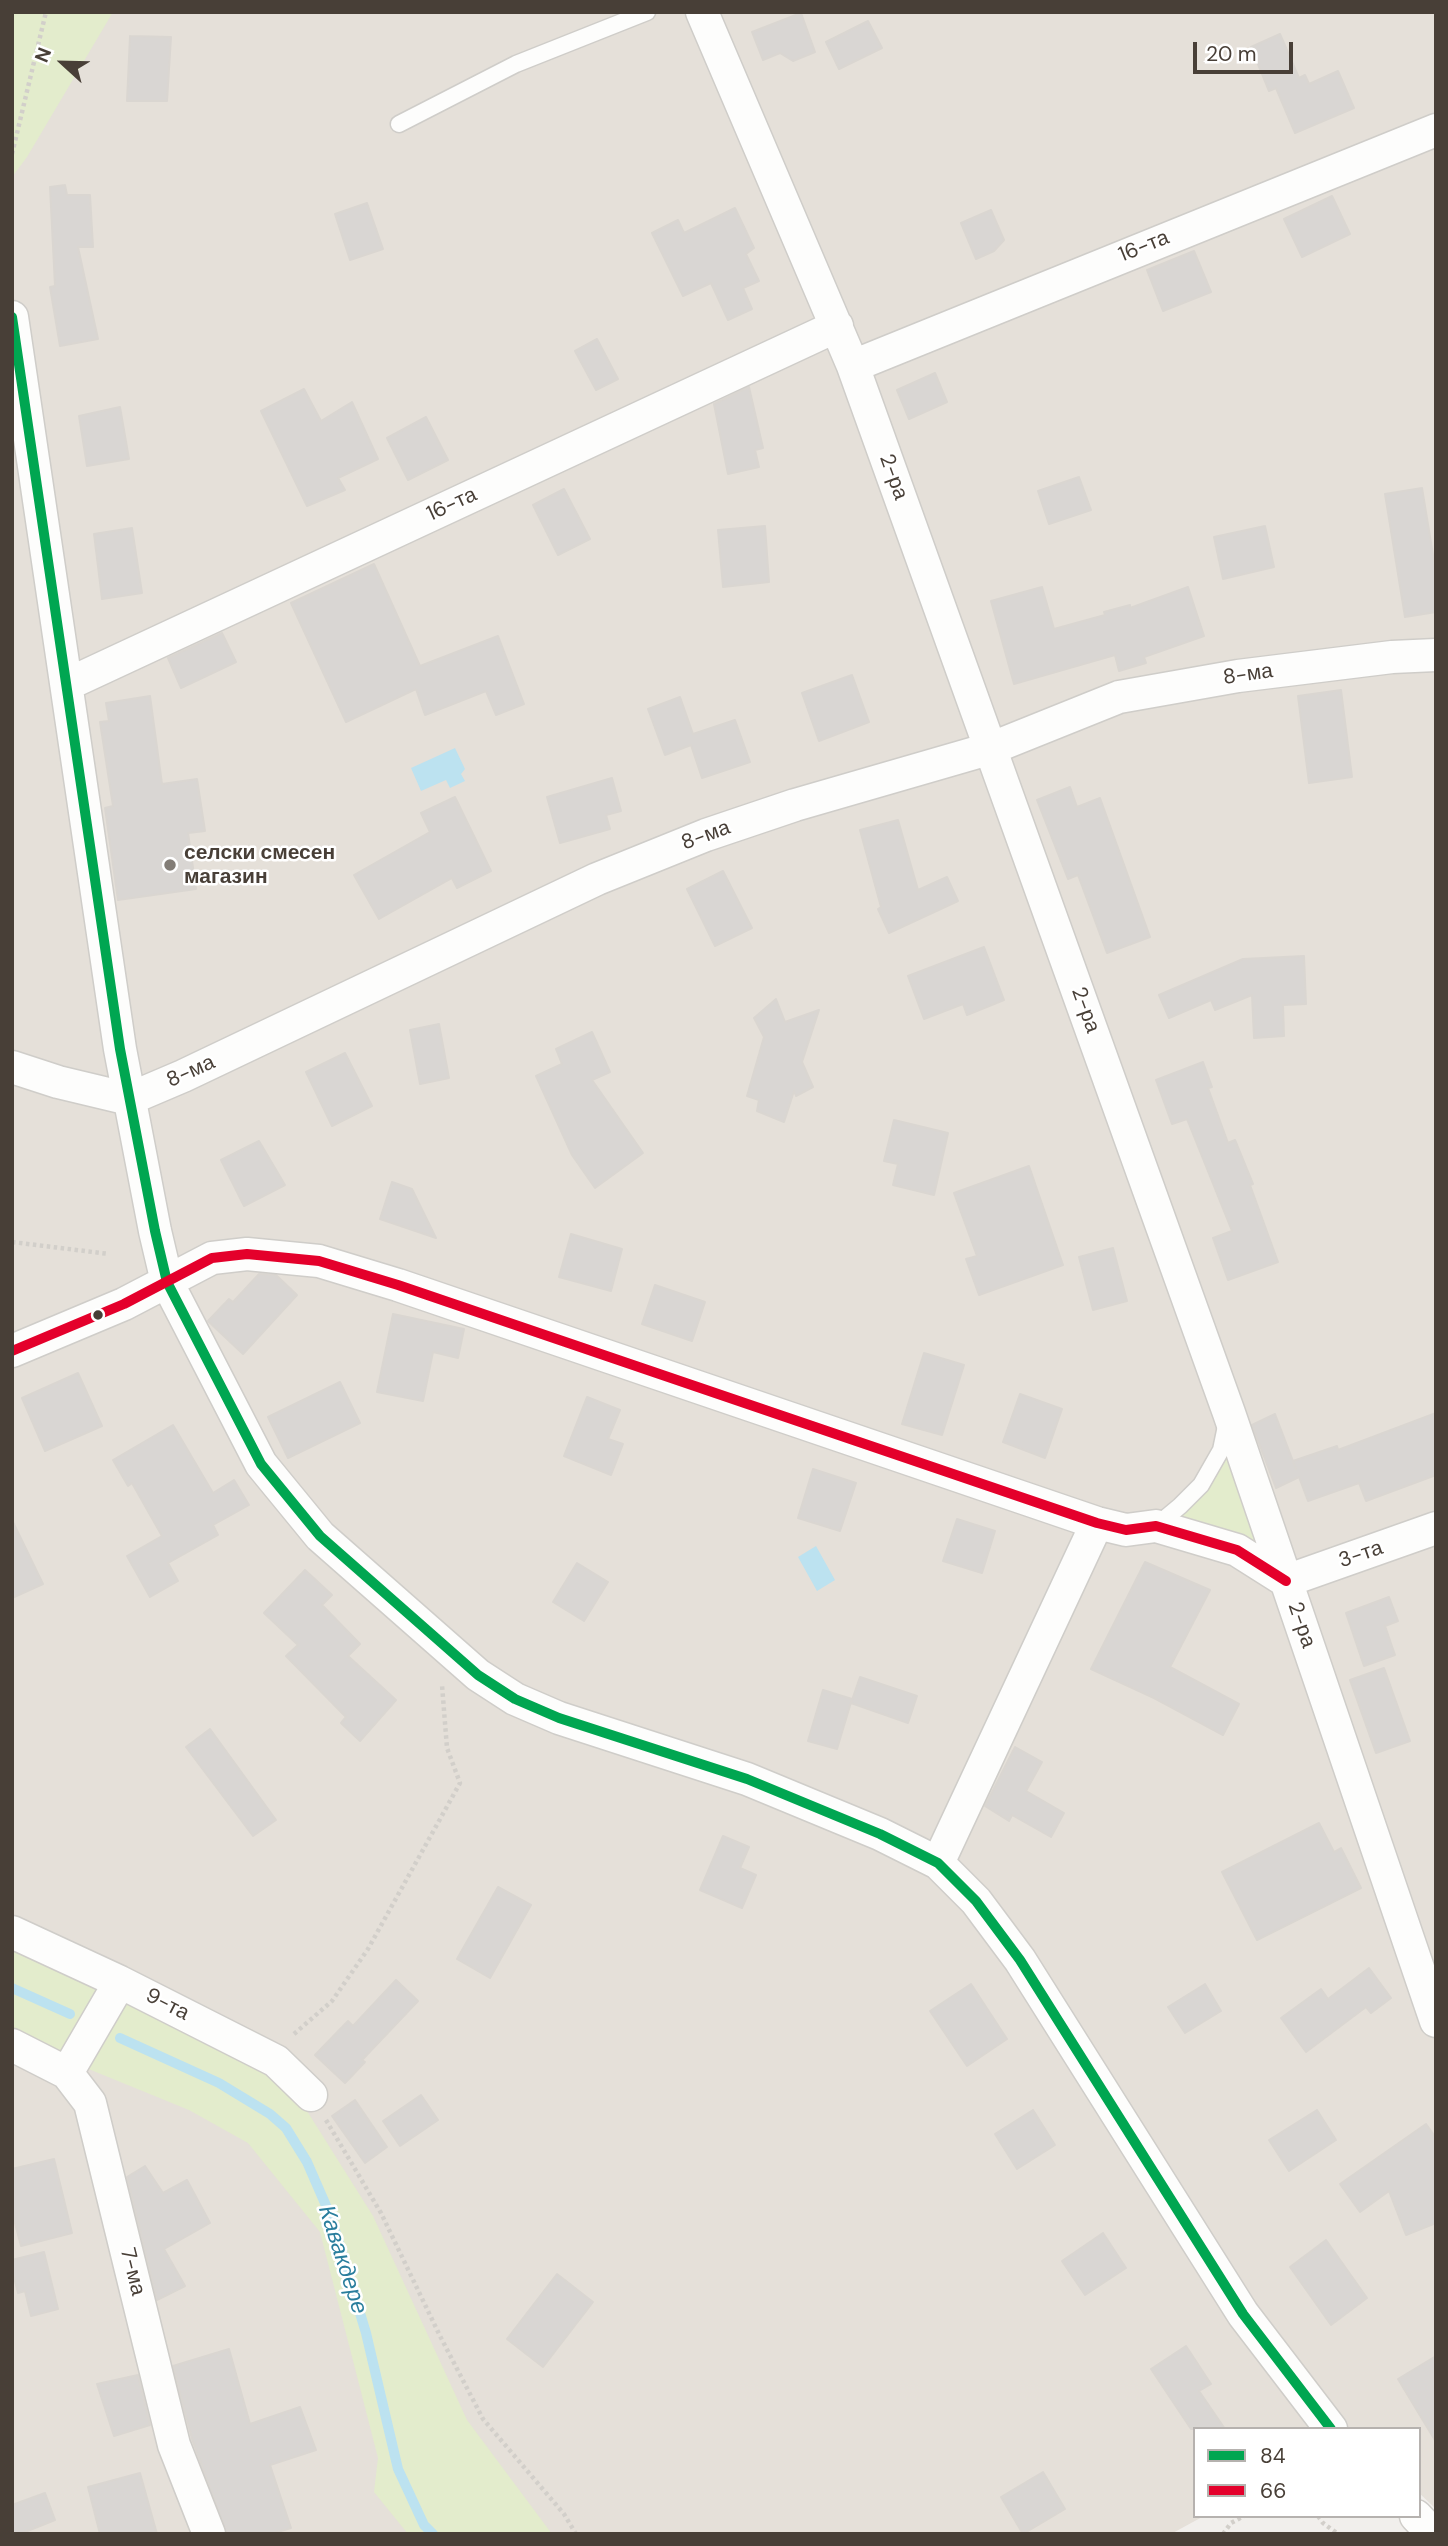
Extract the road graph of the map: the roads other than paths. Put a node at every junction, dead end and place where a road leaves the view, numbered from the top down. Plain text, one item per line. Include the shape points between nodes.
1 (647, 12) edge
2 (702, 12) edge
3 (400, 124) dead end
4 (1436, 130) edge
5 (12, 317) edge
6 (837, 326) junction
7 (853, 366) junction
8 (1436, 655) edge
9 (68, 684) junction
10 (992, 747) junction
11 (12, 1067) edge
12 (129, 1099) junction
13 (167, 1282) junction
14 (12, 1350) edge
15 (1229, 1413) junction
16 (1097, 1523) junction
17 (1156, 1526) junction
18 (1436, 1528) edge
19 (1286, 1581) junction
20 (938, 1863) junction
21 (12, 1932) edge
22 (120, 1982) junction
23 (1436, 2021) edge
24 (12, 2045) edge
25 (67, 2073) junction
26 (311, 2095) road end
27 (1329, 2427) edge
28 (1418, 2518) edge
29 (209, 2534) edge
30 (1433, 2534) edge

1 - 3 lane via 516,64
2 - 6 street, 2-ра
4 - 7 street, 16-та
5 - 9 street
6 - 7 street, 2-ра
6 - 9 street, 16-та
7 - 10 street, 2-ра
8 - 10 street, 8-ма via 1238,676 1119,698
9 - 12 street
10 - 12 street, 8-ма via 795,805 597,879
10 - 15 street, 2-ра
11 - 12 street
12 - 13 street
13 - 14 street
13 - 16 street via 212,1258 247,1254 319,1261
13 - 20 street via 261,1464 320,1536 478,1675 515,1699 559,1718 747,1779
15 - 17 lane via 1220,1450 1201,1485
15 - 19 street, 2-ра
16 - 17 street via 1126,1530
16 - 20 street
17 - 19 street via 1237,1550
18 - 19 street, 3-та
19 - 23 street, 2-ра
20 - 27 street via 976,1901 1020,1960 1243,2314
21 - 22 street, 9-та
22 - 25 street
22 - 26 street, 9-та via 276,2061
24 - 25 street, 7-ма
25 - 29 street, 7-ма via 90,2103 174,2445
28 - 30 street

